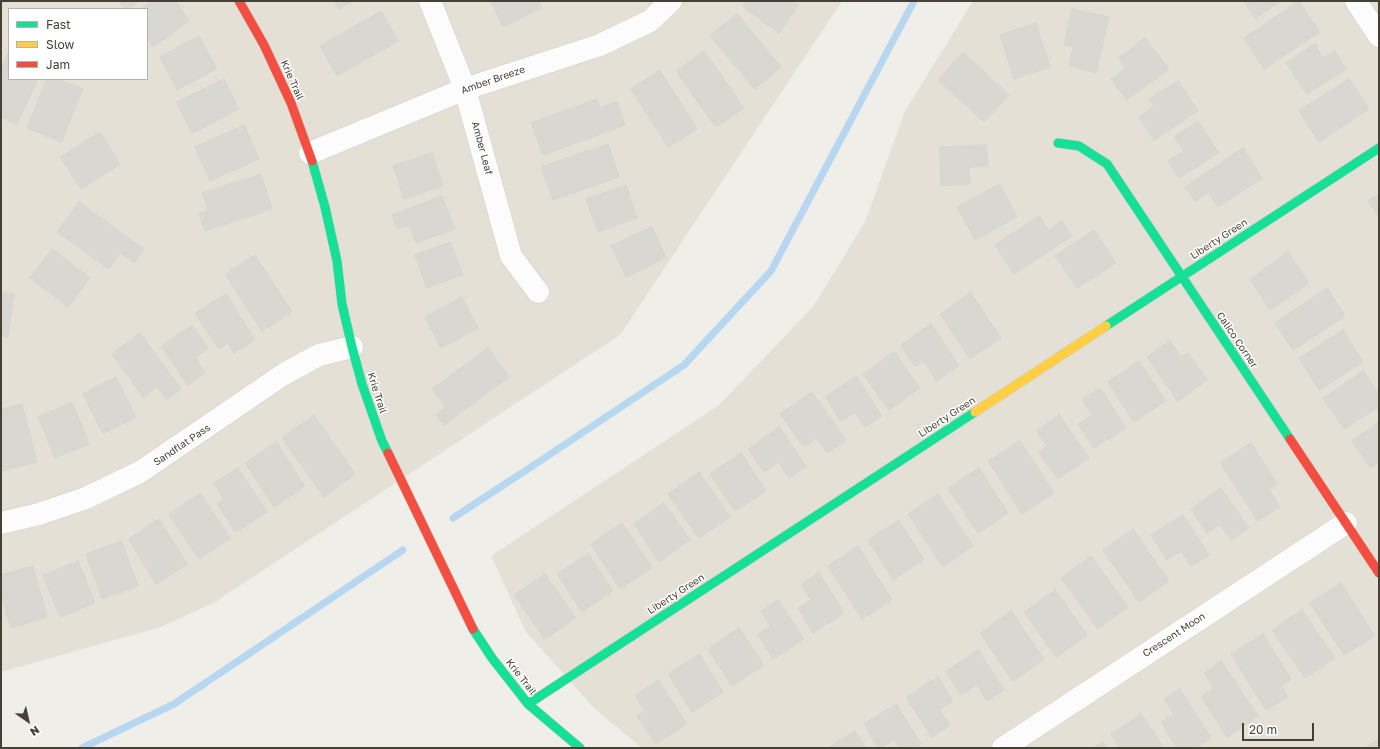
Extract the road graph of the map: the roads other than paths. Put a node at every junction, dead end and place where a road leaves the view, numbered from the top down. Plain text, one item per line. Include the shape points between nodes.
1 (239, 1) edge
2 (430, 1) edge
3 (671, 1) edge
4 (1356, 1) edge
5 (1379, 36) edge
6 (465, 89) junction
7 (1058, 142) dead end
8 (1379, 148) edge
9 (310, 153) junction
10 (1182, 276) junction
11 (538, 292) dead end
12 (352, 347) junction
13 (1, 523) edge
14 (1346, 523) junction
15 (1379, 573) edge
16 (528, 704) junction
17 (580, 748) edge
18 (1003, 748) edge

1 - 9 street, Krie Trail via 291,103
2 - 6 street, Amber Leaf
3 - 6 street, Amber Breeze via 650,21 600,45
4 - 5 street
6 - 9 street, Amber Breeze
6 - 11 street, Amber Leaf via 511,256
7 - 10 street, Calico Corner via 1079,146 1107,164
8 - 10 street, Liberty Green
9 - 12 street, Krie Trail via 337,261 342,304
10 - 14 street, Calico Corner
10 - 16 street, Liberty Green
12 - 13 street, Sandflat Pass via 319,355 284,374 140,472 86,498 39,514
12 - 16 street, Krie Trail via 382,441 458,596 492,658
14 - 15 street, Calico Corner
14 - 18 street, Crescent Moon
16 - 17 street, Krie Trail

